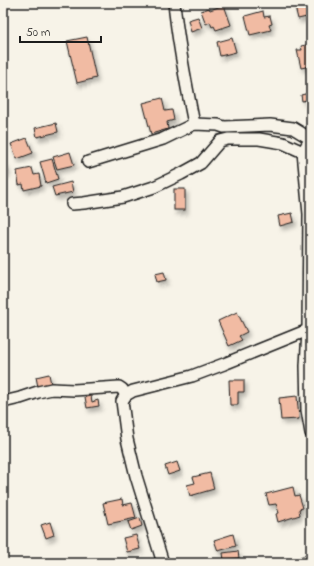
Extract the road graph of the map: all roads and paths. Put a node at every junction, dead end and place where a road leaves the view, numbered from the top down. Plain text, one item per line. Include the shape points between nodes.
1 (174, 3) edge
2 (194, 124) junction
3 (311, 141) edge
4 (303, 152) junction
5 (88, 162) dead end
6 (72, 204) dead end
7 (310, 254) edge
8 (308, 330) junction
9 (126, 395) junction
10 (3, 402) edge
11 (311, 434) edge
12 (311, 559) edge
13 (163, 563) edge
14 (303, 563) edge

1 - 2 street
2 - 3 street via 224,127 270,125 292,128
2 - 5 street via 163,139
3 - 4 street
4 - 6 street via 283,143 259,139 228,139 220,141 201,163 154,187 124,197
4 - 7 street
7 - 8 street
8 - 9 street via 192,376
8 - 11 street via 307,410
9 - 10 street via 119,387 52,389
9 - 13 street via 122,401 127,439
12 - 14 street

